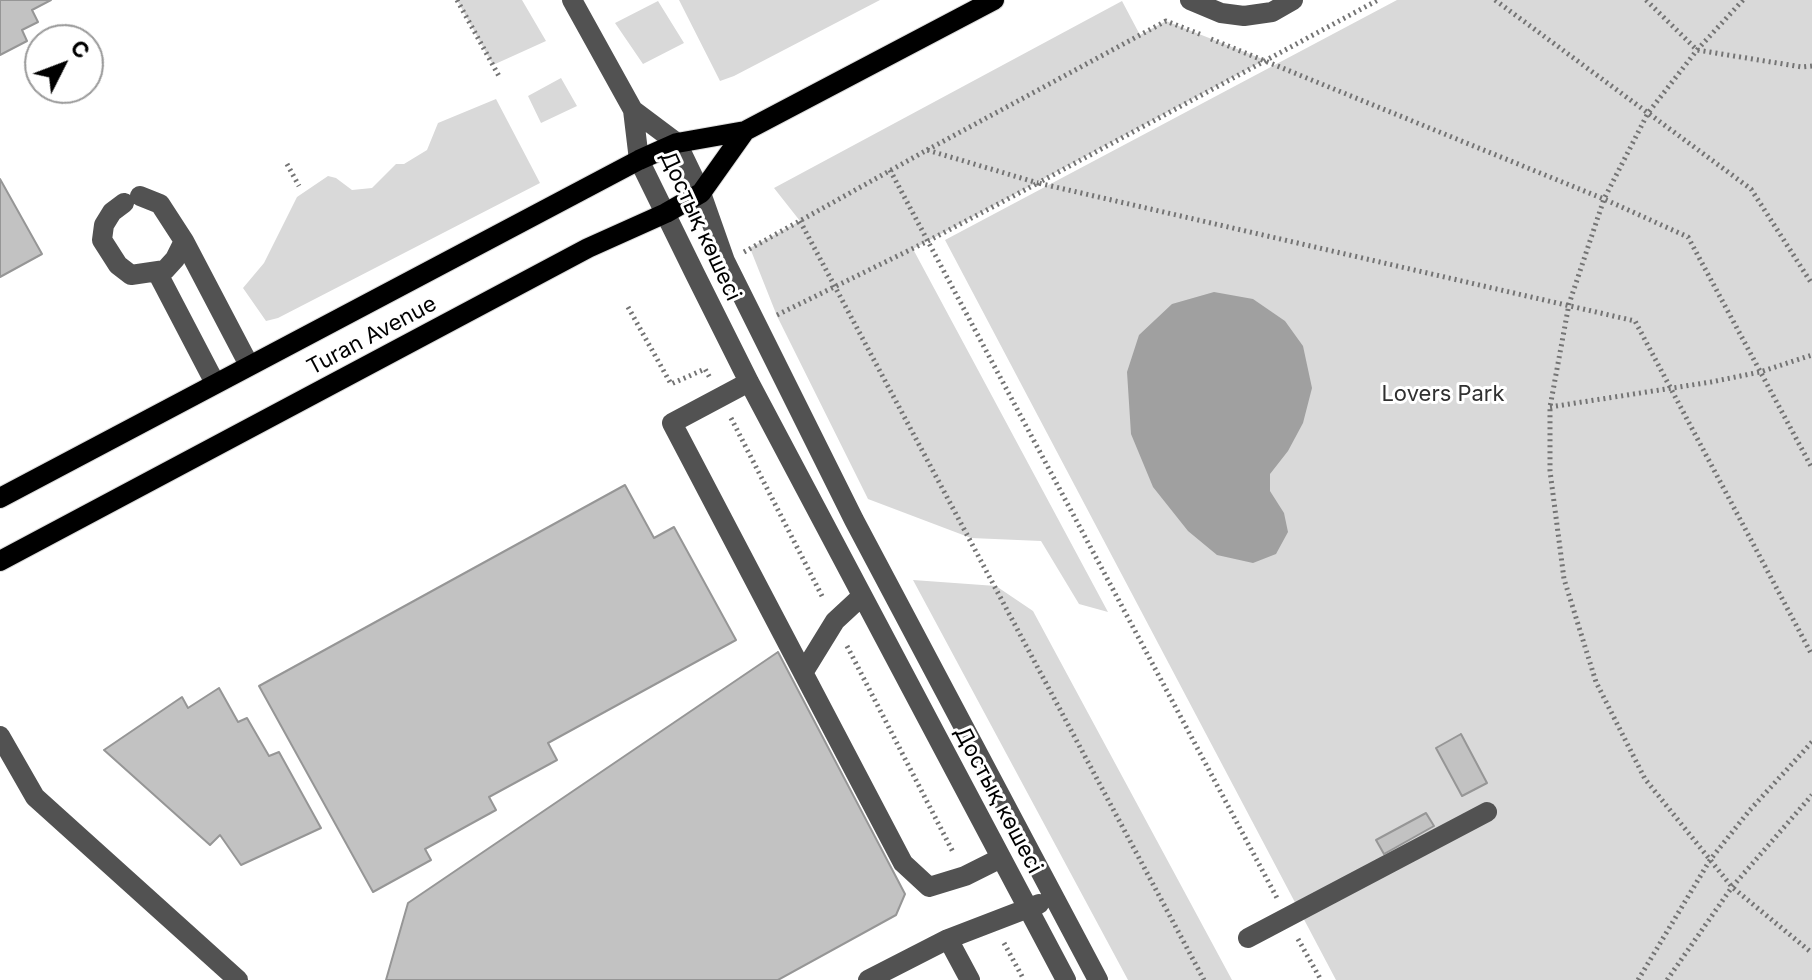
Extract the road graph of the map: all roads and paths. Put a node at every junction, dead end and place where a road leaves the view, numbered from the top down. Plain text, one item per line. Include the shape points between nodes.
1 (457, 0) edge
2 (572, 0) edge
3 (994, 0) edge
4 (1190, 0) edge
5 (1293, 0) edge
6 (1378, 0) edge
7 (1495, 0) edge
8 (1646, 0) edge
9 (1743, 0) edge
10 (1697, 50) junction
11 (1265, 60) junction
12 (1812, 66) edge
13 (500, 78) dead end
14 (633, 110) junction
15 (1648, 113) junction
16 (745, 131) junction
17 (677, 143) junction
18 (927, 150) junction
19 (639, 160) junction
20 (287, 164) dead end
21 (890, 170) junction
22 (1038, 183) junction
23 (299, 186) dead end
24 (701, 193) junction
25 (1604, 199) junction
26 (666, 213) junction
27 (800, 221) junction
28 (184, 241) junction
29 (926, 242) junction
30 (742, 253) dead end
31 (157, 272) junction
32 (1812, 284) edge
33 (835, 286) junction
34 (1569, 304) junction
35 (777, 316) dead end
36 (1812, 355) edge
37 (249, 365) junction
38 (1760, 372) junction
39 (749, 382) junction
40 (215, 383) junction
41 (1671, 389) junction
42 (1550, 407) junction
43 (1812, 468) edge
44 (0, 498) edge
45 (0, 561) edge
46 (862, 596) junction
47 (1812, 655) edge
48 (803, 673) junction
49 (0, 736) edge
50 (1812, 742) edge
51 (1812, 795) edge
52 (1487, 812) dead end
53 (1001, 858) junction
54 (1710, 860) junction
55 (1732, 887) junction
56 (1053, 896) junction
57 (1029, 910) junction
58 (1287, 918) junction
59 (1248, 938) dead end
60 (948, 939) junction
61 (1812, 953) edge
62 (238, 980) edge
63 (868, 980) edge
64 (970, 980) edge
65 (1066, 980) edge
66 (1098, 980) edge
67 (1204, 980) edge
68 (1321, 980) edge
69 (1638, 980) edge
70 (1667, 980) edge

1 - 13 path
2 - 14 street
3 - 16 main road, Turan Avenue
4 - 5 street via 1244,16 1272,12
6 - 11 path
7 - 15 path
8 - 10 path
9 - 10 path
10 - 12 path
10 - 15 path
11 - 18 path via 1166,21
11 - 22 path
11 - 25 path
14 - 17 street, Достық көшесі
14 - 19 street, Достық көшесі
15 - 25 path
15 - 32 path via 1751,189
16 - 17 main road, Turan Avenue
16 - 24 main road, Turan Avenue
17 - 19 main road, Turan Avenue
17 - 24 street, Достық көшесі
18 - 21 path
18 - 22 path
19 - 26 street, Достық көшесі
19 - 37 main road, Turan Avenue
20 - 23 path
21 - 27 path
21 - 29 path
22 - 29 path
22 - 34 path
24 - 26 main road, Turan Avenue
24 - 56 street, Достық көшесі via 725,261 826,464
25 - 34 path
25 - 38 path via 1688,237
26 - 39 street, Достық көшесі
26 - 45 main road, Turan Avenue via 588,248
27 - 30 path
27 - 33 path
28 - 31 street via 175,259
28 - 31 street via 160,204 132,199 112,212 102,240 118,265 131,275
28 - 37 street
29 - 33 path
29 - 58 path
31 - 40 street
33 - 35 path
33 - 67 path
34 - 41 path via 1635,321
34 - 42 path
36 - 38 path
37 - 40 main road, Turan Avenue
38 - 41 path
38 - 43 path
39 - 46 street, Достық көшесі
39 - 48 street via 672,423
40 - 44 main road, Turan Avenue
41 - 42 path
41 - 47 path
42 - 54 path via 1550,471 1564,579 1596,682 1645,779
46 - 48 street via 835,621
46 - 53 street, Достық көшесі
48 - 53 street via 903,863 929,887
49 - 62 street via 35,797
50 - 54 path
51 - 55 path
52 - 58 street
53 - 57 street, Достық көшесі
54 - 55 path
54 - 69 path
55 - 61 path
55 - 70 path
56 - 57 street
56 - 66 street, Достық көшесі
57 - 60 street
57 - 65 street, Достық көшесі
58 - 59 street
58 - 68 path
60 - 63 street
60 - 64 street

